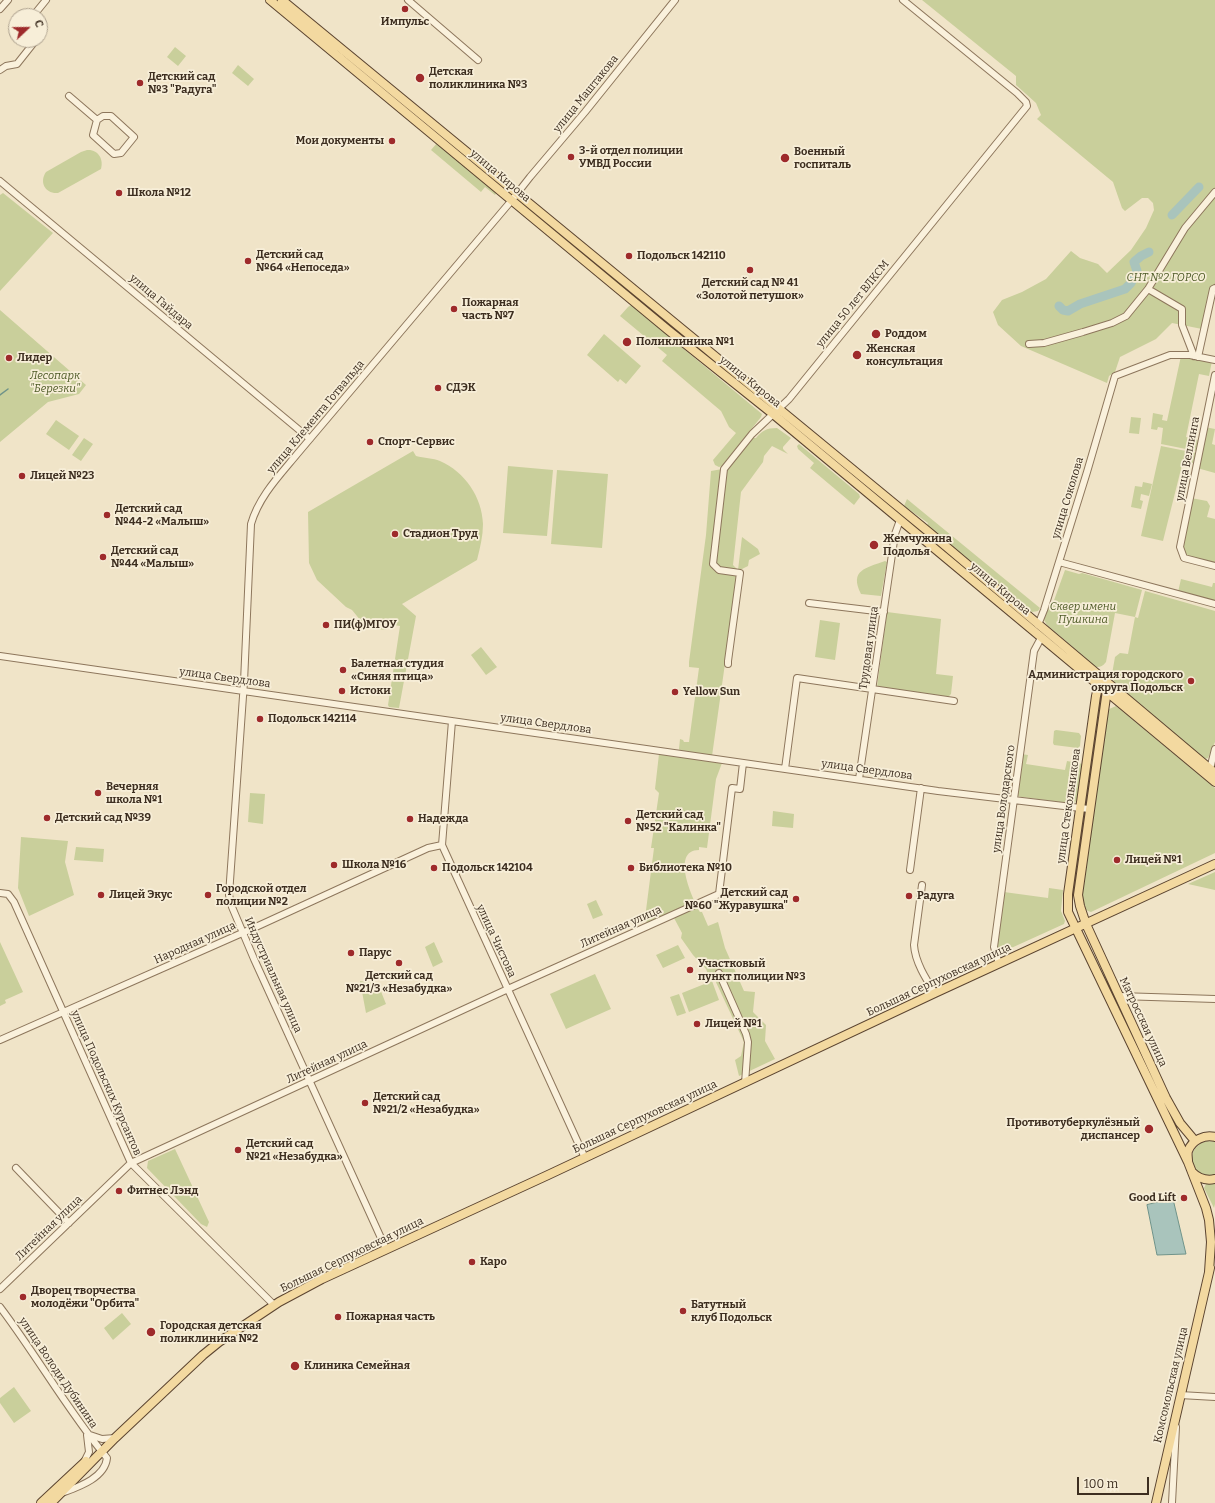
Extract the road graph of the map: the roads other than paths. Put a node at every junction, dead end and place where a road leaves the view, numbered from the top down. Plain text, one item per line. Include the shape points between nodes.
1 (8, 0) edge
2 (46, 0) edge
3 (270, 0) edge
4 (282, 0) edge
5 (408, 0) edge
6 (675, 0) edge
7 (903, 0) edge
8 (40, 8) edge
9 (0, 9) edge
10 (30, 48) edge
11 (478, 60) dead end
12 (0, 70) edge
13 (69, 96) dead end
14 (97, 120) junction
15 (0, 181) edge
16 (1215, 192) edge
17 (514, 197) junction
18 (1215, 288) edge
19 (1148, 289) junction
20 (1029, 344) dead end
21 (1196, 357) junction
22 (1215, 360) edge
23 (1215, 375) edge
24 (776, 412) junction
25 (310, 439) junction
26 (893, 508) junction
27 (900, 520) junction
28 (955, 560) junction
29 (1059, 562) junction
30 (1215, 566) edge
31 (809, 603) dead end
32 (1215, 604) edge
33 (884, 612) junction
34 (1038, 632) junction
35 (0, 656) edge
36 (728, 664) dead end
37 (1099, 682) junction
38 (1108, 683) junction
39 (873, 689) junction
40 (243, 690) junction
41 (1107, 693) junction
42 (954, 701) dead end
43 (452, 721) junction
44 (1215, 749) edge
45 (744, 763) junction
46 (785, 769) junction
47 (1212, 771) edge
48 (859, 780) junction
49 (1215, 782) edge
50 (921, 788) junction
51 (1014, 800) junction
52 (1080, 808) junction
53 (1090, 809) junction
54 (442, 845) junction
55 (1215, 864) edge
56 (910, 870) dead end
57 (922, 886) dead end
58 (0, 893) edge
59 (1080, 906) joint
60 (1086, 924) junction
61 (1076, 929) junction
62 (243, 932) junction
63 (999, 964) junction
64 (719, 973) dead end
65 (508, 989) junction
66 (935, 993) junction
67 (1119, 996) junction
68 (1215, 999) edge
69 (63, 1012) junction
70 (0, 1040) edge
71 (310, 1081) junction
72 (745, 1083) junction
73 (1215, 1137) edge
74 (1195, 1141) junction
75 (585, 1158) junction
76 (131, 1163) junction
77 (1189, 1166) junction
78 (16, 1168) dead end
79 (1215, 1179) edge
80 (69, 1223) junction
81 (386, 1249) junction
82 (1215, 1250) edge
83 (1211, 1272) edge
84 (0, 1289) edge
85 (274, 1305) junction
86 (0, 1307) edge
87 (1180, 1395) junction
88 (1215, 1397) edge
89 (1177, 1409) junction
90 (87, 1434) junction
91 (115, 1438) junction
92 (101, 1451) junction
93 (83, 1464) junction
94 (61, 1493) junction
95 (41, 1503) edge
96 (51, 1503) edge
97 (1156, 1503) edge
98 (1172, 1503) edge

1 - 9 street
2 - 8 street
3 - 17 main road, улица Кирова
4 - 17 main road, улица Кирова
5 - 11 street
6 - 17 street, улица Маштакова
7 - 24 street, улица 50 лет ВЛКСМ via 1017,94 1028,106 789,400
10 - 12 street via 17,64
13 - 14 street
14 - 14 street via 102,116 111,116 134,138 121,153 114,154 93,136
15 - 25 street, улица Гайдара
16 - 19 street via 1185,228
17 - 24 main road, улица Кирова via 662,325
17 - 25 street, улица Клемента Готвальда
18 - 21 street
19 - 20 street via 1126,316 1112,323 1063,338
19 - 21 street via 1182,308 1182,325
21 - 22 street
21 - 29 street, улица Соколова via 1170,355 1115,376
23 - 30 street, улица Веллинга via 1180,547 1184,558
24 - 26 main road, улица Кирова
24 - 36 street, улица 50 лет ВЛКСМ via 752,434 726,466 722,476 713,564 719,570 740,573
25 - 40 street, улица Клемента Готвальда via 266,494 255,510 251,524
26 - 27 main road, улица Кирова
26 - 28 main road, улица Кирова
27 - 28 main road, улица Кирова
27 - 33 street, Трудовая улица via 895,534
28 - 34 main road, улица Кирова
29 - 32 street
29 - 34 street, улица Соколова
31 - 33 street
33 - 39 street, Трудовая улица
34 - 37 main road, улица Кирова
34 - 37 main road, улица Кирова
34 - 51 street, улица Володарского
35 - 40 street, улица Свердлова
37 - 38 main road, улица Кирова
37 - 41 main road
37 - 52 main road, улица Стекольникова
38 - 41 main road, улица Стекольникова
38 - 47 main road, улица Кирова
39 - 42 street
39 - 46 street via 797,678
39 - 48 street, Трудовая улица
40 - 43 street, улица Свердлова
40 - 62 street, Индустриальная улица via 229,895
41 - 49 main road
41 - 53 main road, улица Стекольникова
43 - 45 street, улица Свердлова
43 - 54 street, улица Чистова
44 - 47 street
45 - 46 street, улица Свердлова
45 - 65 street, Литейная улица via 740,789 732,788 719,894
46 - 48 street, улица Свердлова
48 - 50 street, улица Свердлова
50 - 51 street, улица Свердлова
50 - 56 street
51 - 52 street, улица Свердлова
51 - 63 street, улица Володарского via 994,947
52 - 53 street, улица Свердлова
52 - 61 main road, улица Стекольникова via 1068,894 1068,912
53 - 59 main road, улица Стекольникова via 1078,895
54 - 62 street, Народная улица via 428,848
54 - 65 street, улица Чистова
55 - 60 main road, Большая Серпуховская улица
57 - 66 street via 914,945 926,979
58 - 69 street, улица Подольских Курсантов via 8,894 14,902
59 - 60 main road, Матросская улица
60 - 61 main road, Большая Серпуховская улица
60 - 67 main road, Матросская улица
61 - 63 main road, Большая Серпуховская улица
61 - 77 main road, Матросская улица
62 - 69 street, Народная улица
62 - 71 street, Индустриальная улица
63 - 66 main road, Большая Серпуховская улица
64 - 72 street via 748,1042
65 - 71 street, Литейная улица
65 - 75 street, улица Чистова
66 - 72 main road, Большая Серпуховская улица
67 - 68 street
67 - 74 main road, Матросская улица via 1166,1098 1183,1128
69 - 70 street, Народная улица
69 - 76 street, улица Подольских Курсантов
71 - 76 street, Литейная улица
71 - 81 street, Индустриальная улица
72 - 75 main road, Большая Серпуховская улица
73 - 74 main road via 1204,1137
74 - 77 main road via 1188,1151
75 - 81 main road, Большая Серпуховская улица
76 - 80 street, Литейная улица
76 - 85 street, улица Подольских Курсантов
77 - 79 main road via 1199,1178
77 - 83 main road, Комсомольская улица via 1209,1220
78 - 80 street
80 - 84 street, Литейная улица
81 - 85 main road, Большая Серпуховская улица
82 - 83 main road, Комсомольская улица
83 - 87 main road, Комсомольская улица
85 - 91 main road, Большая Серпуховская улица via 214,1346
86 - 90 street, улица Володи Дубинина
87 - 88 street
87 - 89 main road, Комсомольская улица
89 - 97 main road, Комсомольская улица
89 - 98 street
90 - 91 street via 102,1440
90 - 92 street, улица Володи Дубинина
90 - 93 street via 89,1452
91 - 92 main road, Большая Серпуховская улица
92 - 93 main road, Большая Серпуховская улица
92 - 94 main road, Большая Серпуховская улица
92 - 94 street via 107,1458 104,1468 85,1484
93 - 95 main road, Большая Серпуховская улица
94 - 96 main road, Большая Серпуховская улица

